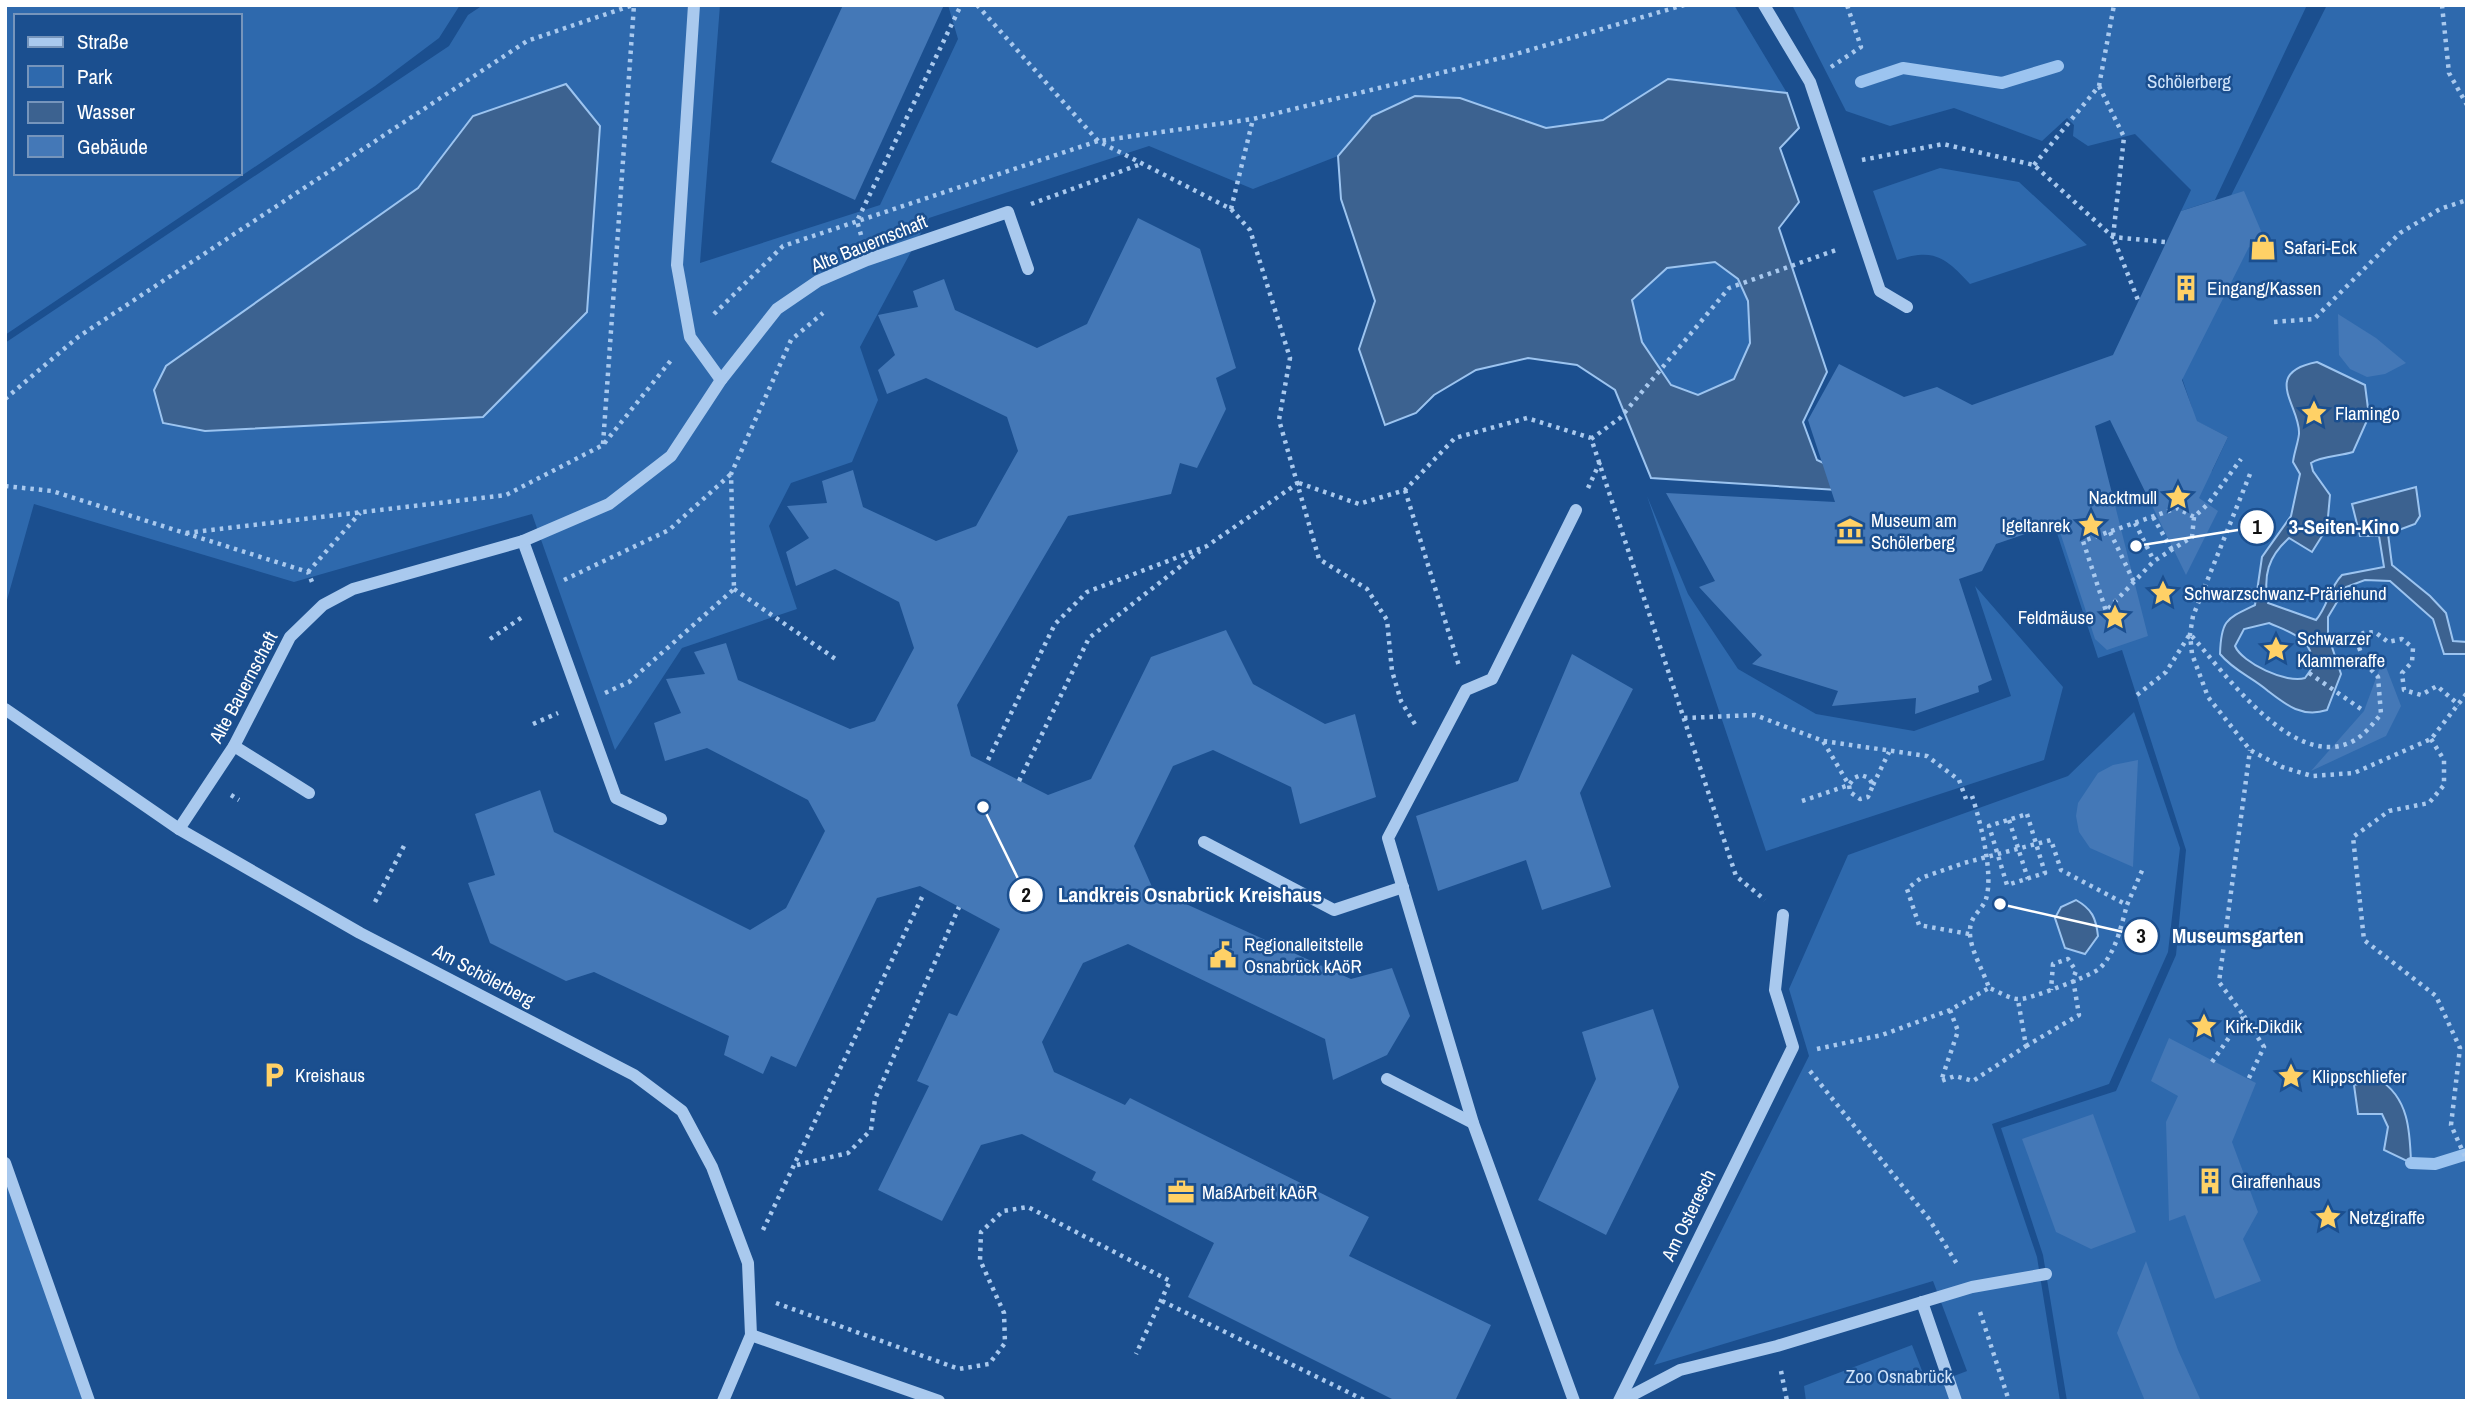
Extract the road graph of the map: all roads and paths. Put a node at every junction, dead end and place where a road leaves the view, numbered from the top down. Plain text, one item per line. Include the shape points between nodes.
1 (634, 5) edge
2 (694, 5) edge
3 (961, 5) edge
4 (976, 5) edge
5 (1684, 5) edge
6 (1764, 5) edge
7 (1847, 5) edge
8 (2114, 5) edge
9 (2442, 6) edge
10 (1810, 82) junction
11 (2099, 86) junction
12 (2467, 104) edge
13 (1253, 119) junction
14 (1098, 141) junction
15 (1142, 163) junction
16 (2034, 165) junction
17 (1838, 168) junction
18 (2467, 200) edge
19 (1231, 209) junction
20 (1008, 212) junction
21 (858, 221) junction
22 (2113, 237) junction
23 (1863, 240) junction
24 (2165, 242) dead end
25 (1028, 269) dead end
26 (2138, 300) dead end
27 (1907, 306) dead end
28 (827, 310) dead end
29 (2274, 322) dead end
30 (690, 337) junction
31 (721, 380) junction
32 (5, 398) edge
33 (1591, 439) junction
34 (603, 445) junction
35 (2241, 459) dead end
36 (731, 474) junction
37 (2250, 474) dead end
38 (1298, 483) junction
39 (5, 486) edge
40 (1405, 489) junction
41 (1576, 510) dead end
42 (360, 513) junction
43 (2153, 517) junction
44 (2194, 517) junction
45 (2135, 523) junction
46 (2110, 532) junction
47 (186, 533) junction
48 (523, 541) junction
49 (1207, 546) junction
50 (2172, 550) junction
51 (2154, 561) junction
52 (308, 572) junction
53 (2134, 582) junction
54 (734, 589) junction
55 (545, 602) junction
56 (323, 605) junction
57 (2190, 634) junction
58 (490, 639) dead end
59 (837, 660) dead end
60 (2309, 673) dead end
61 (1466, 690) junction
62 (2467, 692) edge
63 (2137, 695) dead end
64 (582, 704) junction
65 (2459, 705) junction
66 (5, 709) edge
67 (2364, 711) dead end
68 (1684, 718) junction
69 (533, 724) dead end
70 (2431, 740) junction
71 (1823, 741) junction
72 (234, 746) junction
73 (2250, 750) junction
74 (1889, 752) junction
75 (1433, 754) junction
76 (988, 760) dead end
77 (1018, 780) dead end
78 (1849, 785) junction
79 (1873, 785) junction
80 (309, 793) dead end
81 (1972, 796) dead end
82 (1966, 799) dead end
83 (1802, 801) dead end
84 (662, 820) dead end
85 (2009, 820) junction
86 (179, 829) junction
87 (1204, 842) dead end
88 (405, 844) dead end
89 (2037, 845) junction
90 (2019, 850) junction
91 (1998, 857) junction
92 (1986, 859) junction
93 (2144, 866) dead end
94 (2028, 878) junction
95 (1403, 887) junction
96 (923, 895) dead end
97 (375, 902) dead end
98 (2127, 905) junction
99 (959, 907) dead end
100 (1783, 915) joint
101 (1969, 934) junction
102 (2073, 979) junction
103 (1989, 988) junction
104 (2050, 990) junction
105 (2018, 1000) junction
106 (1950, 1010) junction
107 (2244, 1016) junction
108 (2026, 1046) junction
109 (1796, 1051) junction
110 (2212, 1062) dead end
111 (1387, 1079) dead end
112 (2248, 1080) dead end
113 (1473, 1123) junction
114 (2467, 1161) edge
115 (5, 1163) edge
116 (796, 1166) junction
117 (748, 1263) junction
118 (2046, 1274) dead end
119 (1972, 1287) junction
120 (749, 1294) junction
121 (1162, 1301) junction
122 (1922, 1302) junction
123 (751, 1335) junction
124 (1136, 1354) dead end
125 (89, 1401) edge
126 (723, 1401) edge
127 (939, 1401) edge
128 (1366, 1401) edge
129 (1574, 1401) edge
130 (1620, 1401) edge
131 (1956, 1401) edge
132 (2009, 1401) edge

1 - 32 path via 527,41 78,337
1 - 34 path
2 - 30 street via 677,265
3 - 21 path
4 - 14 path
5 - 13 path via 1509,56
6 - 10 street
7 - 10 path via 1861,47
8 - 11 path
9 - 12 path via 2449,73
10 - 17 street
11 - 16 path
11 - 22 path via 2124,137
13 - 14 path
13 - 19 path
14 - 15 path
14 - 21 path
15 - 19 path
15 - 20 path
16 - 17 path via 1943,144
16 - 22 path
17 - 23 street
18 - 29 path via 2440,209 2400,233 2314,319
19 - 38 path via 1250,229 1290,358 1279,420
20 - 25 street
20 - 31 street, Alte Bauernschaft via 818,281 777,309
21 - 30 path via 783,246
22 - 24 path
22 - 26 path
23 - 27 street via 1880,291
23 - 33 path via 1729,288 1620,418
28 - 36 path via 791,340
30 - 31 street
30 - 34 path
31 - 48 street, Alte Bauernschaft via 671,456 609,504
33 - 40 path via 1527,418 1455,438
33 - 68 path
34 - 42 path via 506,495
35 - 44 path
36 - 54 path
36 - 55 path via 669,530 566,579
37 - 57 path via 2193,616
38 - 40 path via 1359,504
38 - 49 path
38 - 75 path via 1319,559 1367,589 1387,620 1392,671 1401,702
39 - 47 path via 52,491
40 - 61 path
41 - 61 street via 1492,679
42 - 47 path
42 - 52 path
43 - 44 path via 2177,508
43 - 45 path
43 - 50 path
44 - 50 path via 2192,537
45 - 46 path
45 - 51 path
46 - 53 path
46 - 53 path via 2083,541 2106,611
47 - 52 path
48 - 55 street
48 - 56 street, Alte Bauernschaft via 353,589
49 - 76 path via 1087,592 1055,624
49 - 77 path via 1089,638
50 - 51 path
51 - 53 path
52 - 56 path
54 - 59 path
54 - 64 path via 629,682
55 - 58 path
55 - 64 street
56 - 72 street, Alte Bauernschaft via 290,637
57 - 63 path via 2166,672
57 - 65 path via 2285,734 2320,748 2349,743 2381,714 2378,677 2364,662 2358,644 2363,633 2375,632 2388,642 2402,639 2413,648 2412,662 2402,673 2404,690 2421,695 2437,686
57 - 73 path via 2207,697
60 - 67 path
61 - 75 street
62 - 65 path
64 - 69 path
64 - 84 street via 617,798
65 - 70 path
66 - 86 street, Am Schölerberg
68 - 71 path via 1755,715
68 - 100 path via 1737,876
70 - 73 path via 2354,774 2312,776
70 - 114 path via 2444,760 2444,785 2429,803 2389,811 2353,837 2364,940 2436,996 2460,1048 2451,1125
71 - 74 path
71 - 78 path
72 - 80 street
72 - 86 street, Alte Bauernschaft
73 - 107 path via 2219,982
74 - 79 path
74 - 82 path via 1927,756 1959,780
75 - 95 street via 1388,838
78 - 79 path via 1861,775
78 - 79 path via 1850,792 1860,799 1868,797
78 - 83 path
81 - 92 path
85 - 89 path via 2027,814
85 - 90 path
85 - 91 path via 1989,826
86 - 117 street, Am Schölerberg via 360,933 634,1075 682,1111 712,1167
87 - 95 street via 1334,910
88 - 97 path
89 - 90 path
89 - 94 path via 2045,873
89 - 98 path via 2051,840 2062,870
90 - 91 path
90 - 94 path
91 - 92 path
91 - 94 path via 2007,885
92 - 101 path via 1986,901 1972,916
92 - 101 path via 1922,878 1907,889 1919,925
93 - 98 path
95 - 113 street
96 - 116 path
98 - 102 path via 2113,950 2098,970
99 - 116 path via 875,1099 872,1130 848,1153
100 - 109 street via 1775,990
101 - 103 path
102 - 104 path
102 - 104 path via 2074,964 2059,959 2051,971
102 - 108 path via 2079,1016
103 - 105 path
103 - 106 path
104 - 105 path
105 - 108 path
106 - 108 path via 1958,1031 1941,1081 1955,1076 1973,1081
106 - 109 path via 1882,1035
107 - 110 path
107 - 112 path via 2264,1047
109 - 119 path via 1928,1219
109 - 130 street, Am Osteresch
111 - 113 street
113 - 129 street
115 - 125 street
116 - 117 path
117 - 120 street, Am Schölerberg
118 - 119 street
119 - 122 street
119 - 132 path
120 - 121 path via 959,1369 989,1364 1005,1343 1004,1313 980,1260 981,1232 1003,1211 1028,1207 1170,1281
120 - 123 street, Am Schölerberg
121 - 124 path
121 - 128 path
122 - 130 street via 1680,1370
122 - 131 street
123 - 126 street, Am Schölerberg
123 - 127 street

